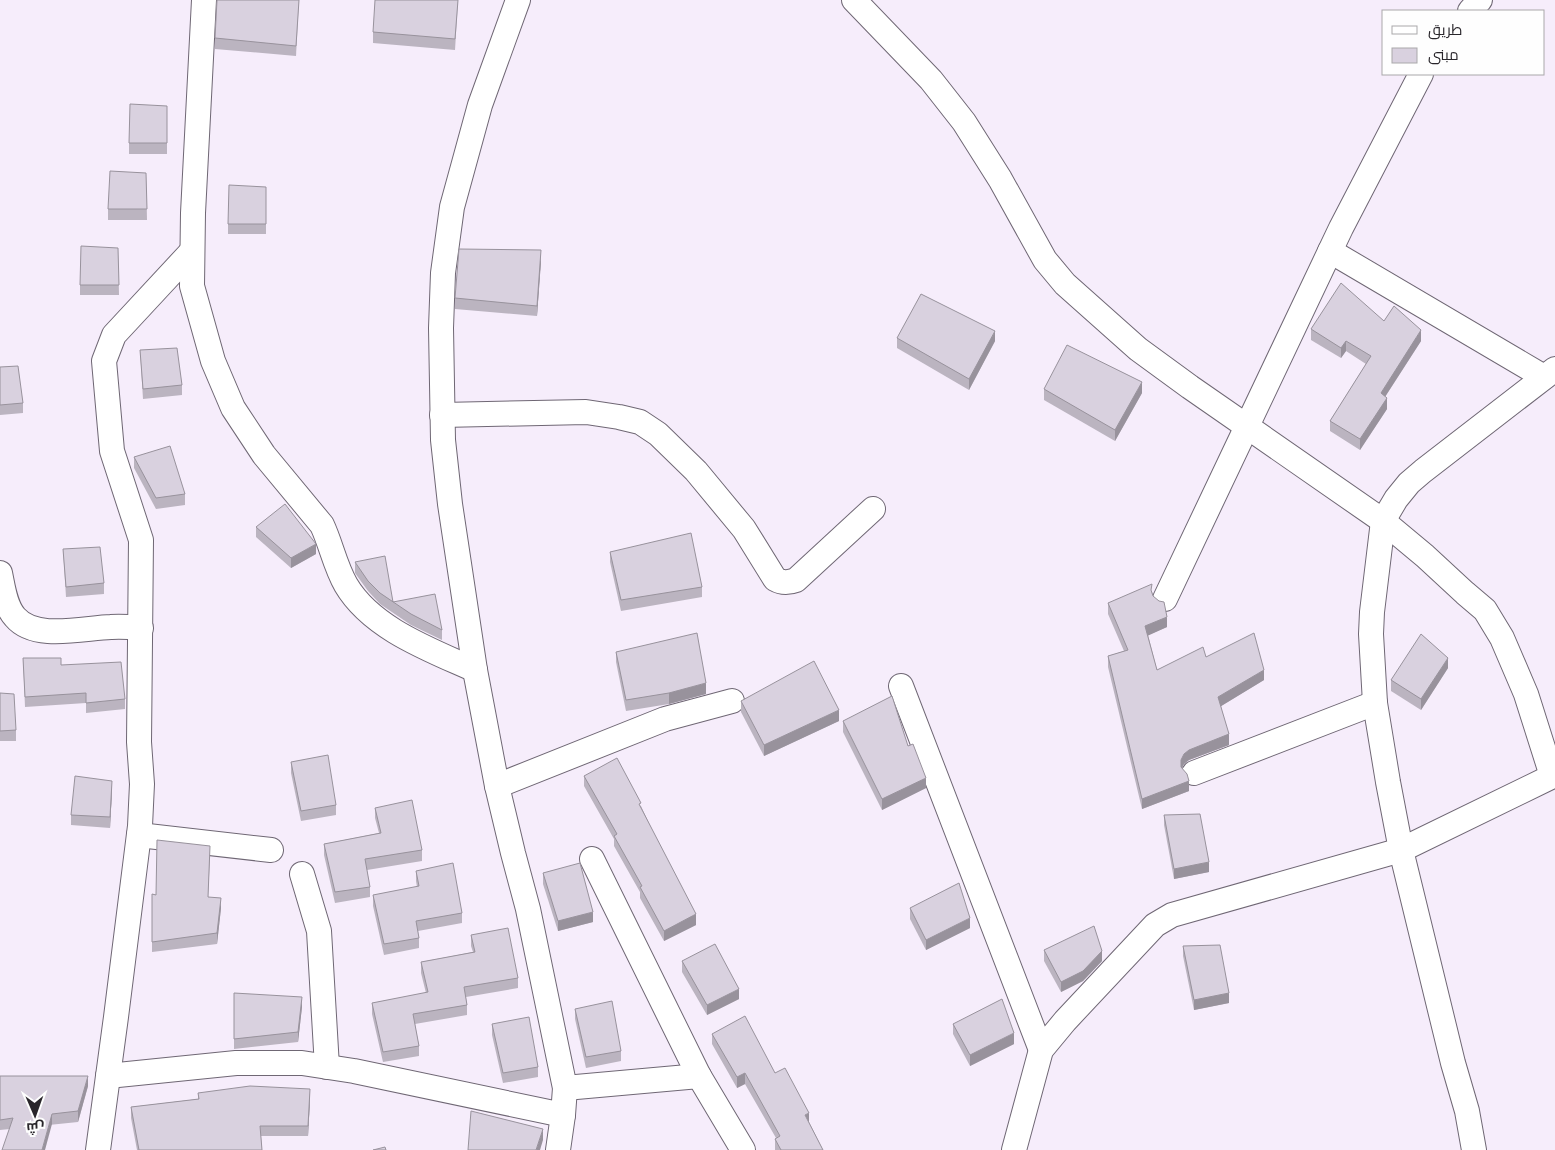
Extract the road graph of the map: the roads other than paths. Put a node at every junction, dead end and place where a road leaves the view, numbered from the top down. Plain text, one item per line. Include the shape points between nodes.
1 (204, 0) edge
2 (518, 0) edge
3 (854, 0) edge
4 (1480, 0) edge
5 (1471, 10) edge
6 (1420, 75) edge
7 (1330, 250) junction
8 (192, 251) junction
9 (1549, 373) edge
10 (442, 415) junction
11 (1246, 427) junction
12 (873, 509) dead end
13 (1383, 521) junction
14 (0, 573) edge
15 (1164, 599) dead end
16 (141, 628) junction
17 (475, 670) junction
18 (901, 686) dead end
19 (732, 701) dead end
20 (1375, 703) junction
21 (1194, 773) dead end
22 (1554, 776) edge
23 (497, 786) junction
24 (139, 835) junction
25 (271, 850) dead end
26 (1401, 850) junction
27 (592, 859) dead end
28 (302, 874) dead end
29 (1041, 1050) junction
30 (327, 1067) junction
31 (108, 1076) junction
32 (699, 1076) junction
33 (565, 1088) junction
34 (563, 1115) junction
35 (98, 1150) edge
36 (558, 1150) edge
37 (743, 1150) edge
38 (1014, 1150) edge
39 (1474, 1150) edge

1 - 8 street
2 - 10 street via 480,105 452,207 443,273
3 - 11 street via 931,80 964,122 1045,260 1065,284 1138,349
4 - 5 street
6 - 7 street
7 - 9 street
7 - 11 street
8 - 16 street via 114,336 104,361 112,451 142,540
8 - 17 street via 192,286 213,361 233,408 264,455 322,525 347,587 359,602 397,633
9 - 13 street via 1409,483
10 - 12 street via 586,412 640,422 658,434 696,470 744,529 775,578 781,582 796,580
10 - 17 street via 450,504
11 - 13 street
11 - 15 street
13 - 20 street via 1371,634
13 - 22 street via 1485,610 1502,638 1526,694
14 - 16 street via 14,616 36,630
16 - 24 street via 139,742 142,784
17 - 23 street
18 - 29 street
19 - 23 street via 665,719
20 - 21 street
20 - 26 street
22 - 26 street
23 - 33 street via 528,909
24 - 25 street
24 - 31 street
26 - 29 street via 1172,916 1155,925
26 - 39 street
27 - 32 street
28 - 30 street via 319,931
29 - 38 street
30 - 31 street via 302,1063 236,1063
30 - 34 street
31 - 35 street
32 - 33 street
32 - 37 street
33 - 34 street
34 - 36 street

